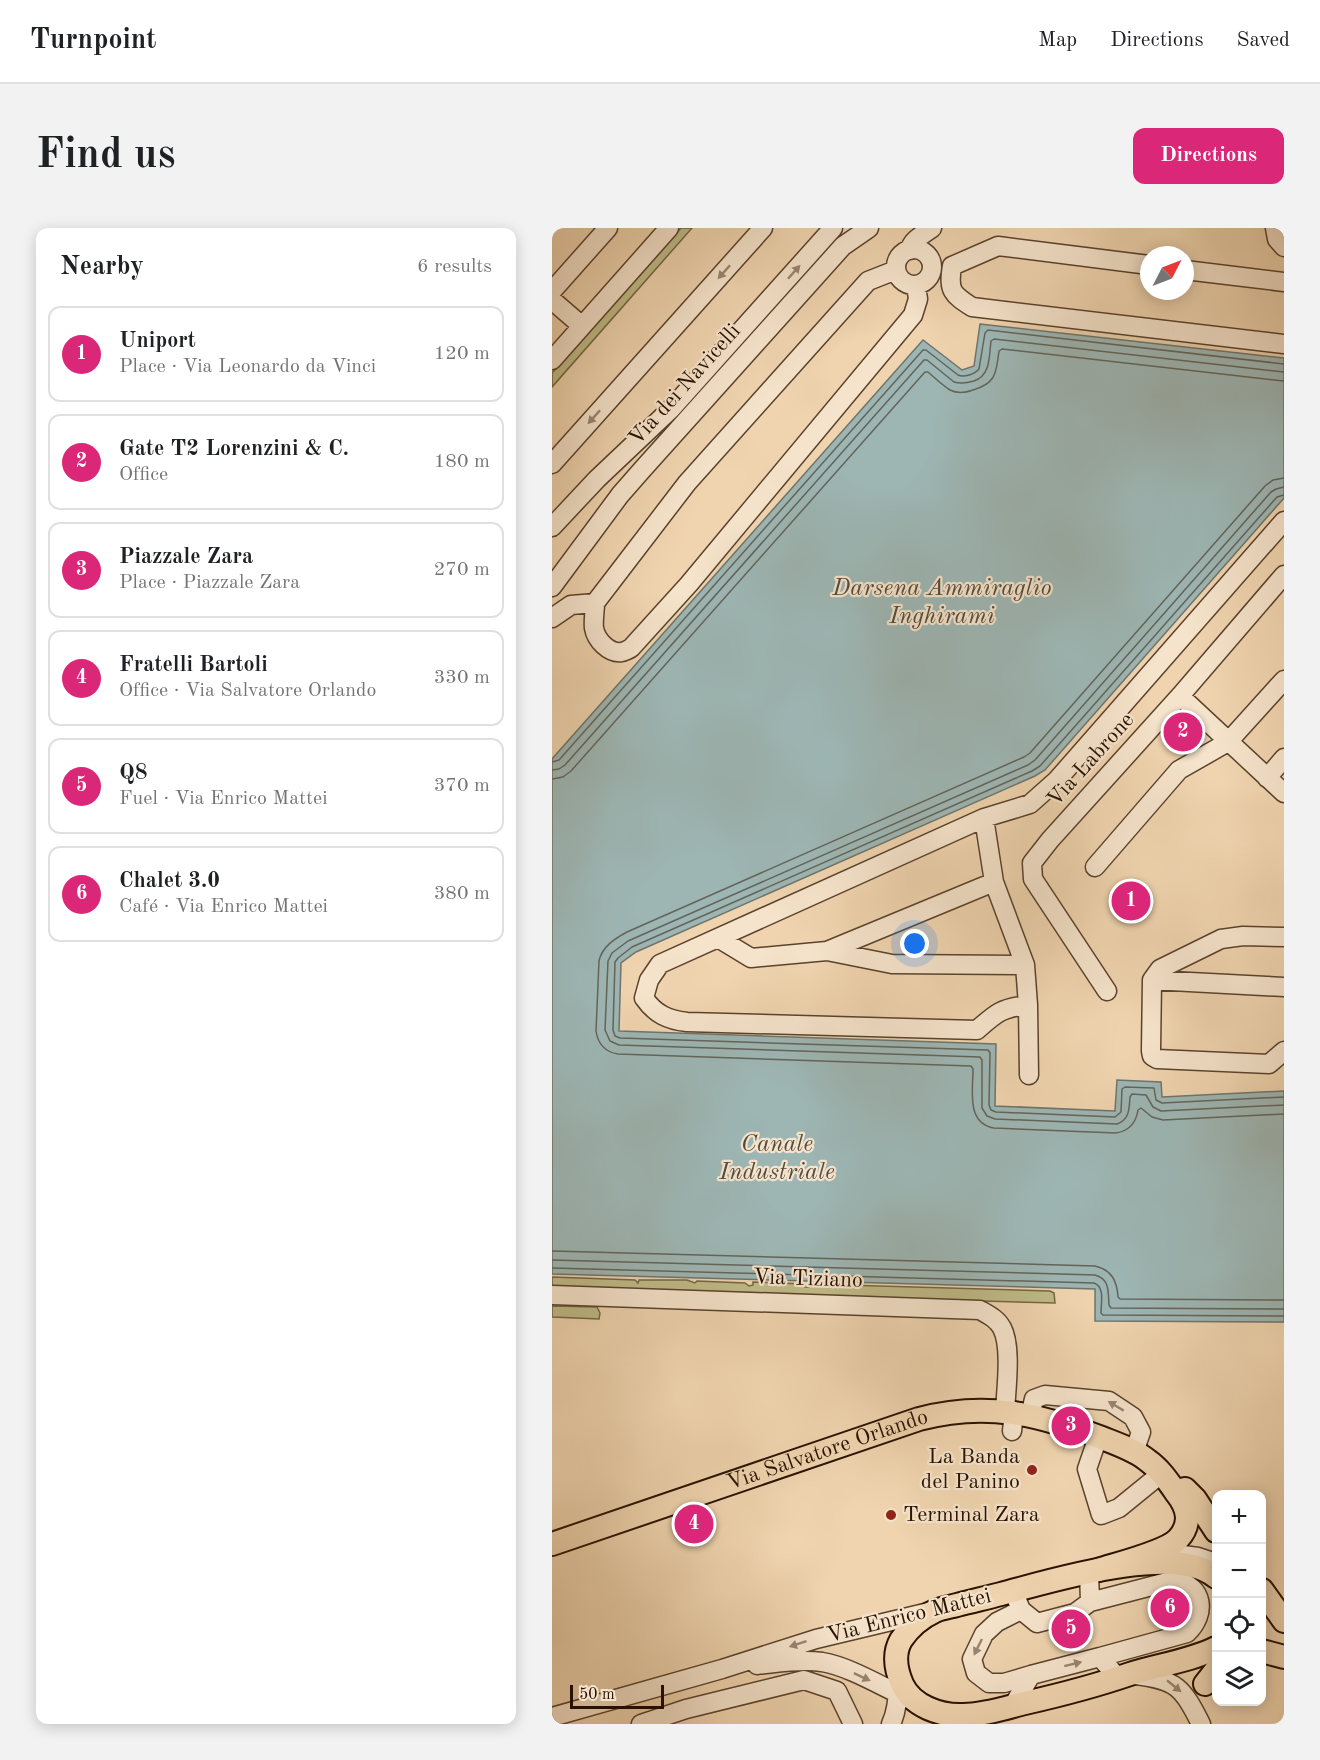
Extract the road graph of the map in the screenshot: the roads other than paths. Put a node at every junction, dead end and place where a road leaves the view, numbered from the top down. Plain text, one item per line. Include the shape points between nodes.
1 (608, 228) edge
2 (669, 228) edge
3 (763, 228) edge
4 (833, 228) edge
5 (869, 228) edge
6 (932, 228) edge
7 (1278, 230) edge
8 (1284, 247) edge
9 (910, 250) junction
10 (1140, 264) edge
11 (896, 270) junction
12 (1194, 271) edge
13 (1284, 282) edge
14 (916, 285) junction
15 (552, 291) edge
16 (552, 300) edge
17 (582, 326) junction
18 (1284, 344) edge
19 (552, 360) edge
20 (552, 464) edge
21 (1284, 521) edge
22 (552, 527) edge
23 (1284, 575) edge
24 (552, 587) edge
25 (595, 603) junction
26 (552, 618) edge
27 (1284, 680) edge
28 (1180, 696) junction
29 (1228, 742) junction
30 (1284, 758) edge
31 (1267, 778) junction
32 (1284, 793) edge
33 (984, 818) junction
34 (1095, 867) dead end
35 (994, 882) junction
36 (1284, 937) edge
37 (718, 938) junction
38 (827, 951) junction
39 (1025, 965) junction
40 (1152, 980) junction
41 (1284, 987) edge
42 (1107, 991) dead end
43 (1028, 1005) junction
44 (1284, 1051) edge
45 (1029, 1075) dead end
46 (552, 1294) edge
47 (1015, 1418) junction
48 (1098, 1437) junction
49 (1134, 1452) junction
50 (1163, 1474) junction
51 (1212, 1525) edge
52 (552, 1544) edge
53 (1212, 1562) edge
54 (1140, 1564) junction
55 (1093, 1571) junction
56 (1212, 1574) edge
57 (1017, 1600) junction
58 (1090, 1602) junction
59 (937, 1611) junction
60 (1266, 1652) edge
61 (1100, 1657) junction
62 (1284, 1657) edge
63 (1212, 1663) edge
64 (1212, 1667) edge
65 (722, 1669) junction
66 (1031, 1674) junction
67 (1124, 1676) junction
68 (907, 1698) junction
69 (1013, 1706) junction
70 (984, 1713) junction
71 (552, 1717) edge
72 (641, 1724) edge
73 (853, 1724) edge
74 (891, 1724) edge
75 (930, 1724) edge
76 (1201, 1724) edge
77 (1206, 1724) edge

1 - 15 street
2 - 17 street
3 -> 20 street
22 -> 4 street via 597,478 671,409
5 - 24 street, Via dei Navicelli via 843,246 641,471
6 - 9 street via 917,238
7 - 8 street via 1277,239
9 - 11 street via 899,257
9 - 14 street via 924,253 931,266 927,279
10 - 18 street via 998,246 952,266 950,285 954,295 972,307
11 - 14 street via 903,282
11 - 25 street via 868,281 687,483
12 - 13 street
14 - 25 street via 918,299 913,315 901,331 631,648 614,651 596,636
16 - 17 street
17 - 19 street
21 - 33 street via 1057,780 1030,804
23 - 28 street, Via Labrone
25 - 26 street via 571,605
27 - 29 street
28 - 29 street
28 - 42 street, Via Labrone via 1032,863 1033,879
29 - 31 street
29 - 34 street via 1179,770
30 - 31 street
31 - 32 street
33 - 35 street
33 - 37 street
35 - 38 street
35 - 39 street
36 - 40 street via 1221,939 1160,969
37 - 38 street via 751,958
37 - 43 street via 660,964 649,980 644,998 651,1008 669,1020 687,1022 977,1030 996,1013
38 - 39 street via 892,964
39 - 43 street
40 - 41 street
40 - 44 street via 1151,1051 1157,1059 1269,1064
43 - 45 street
46 - 47 street, Via Tiziano via 980,1310 990,1315 1005,1336 1007,1381
47 - 48 main road, Via Salvatore Orlando via 1067,1426
49 -> 47 street via 1141,1432 1133,1417 1109,1401 1045,1395 1034,1399
47 - 52 main road, Via Salvatore Orlando via 969,1410 919,1419
48 - 49 main road, Via Salvatore Orlando
48 - 50 street via 1088,1469 1101,1515 1119,1508
49 - 50 main road, Via Salvatore Orlando
50 - 51 main road via 1179,1483
50 - 55 main road, Via Enrico Mattei via 1188,1512 1181,1536 1164,1548
53 - 54 street, Via Enrico Mattei via 1177,1555
54 - 55 main road, Via Enrico Mattei
54 - 56 main road, Via Enrico Mattei via 1190,1565
55 - 57 main road, Via Enrico Mattei
55 - 58 street
57 - 58 street via 1037,1623 1074,1613
57 - 59 main road, Via Enrico Mattei
57 -> 66 street via 984,1634 972,1659 976,1673 989,1683 1004,1683
58 - 61 street via 1175,1580 1193,1588 1200,1600 1199,1616 1187,1633
59 -> 65 street, Via Enrico Mattei via 816,1639
59 - 68 main road via 915,1625 903,1638 897,1653 897,1671
60 - 62 main road
66 -> 61 street
61 - 67 street
63 - 67 main road
64 - 77 street via 1203,1706
65 -> 68 street, Via Enrico Mattei via 822,1662
65 - 71 street, Via Enrico Mattei
66 - 69 street
67 - 69 main road
67 -> 76 street via 1170,1682 1187,1698
68 - 70 main road via 947,1714
68 - 74 street
69 - 70 main road
70 - 75 street
72 - 73 street via 686,1708 804,1680 837,1691

